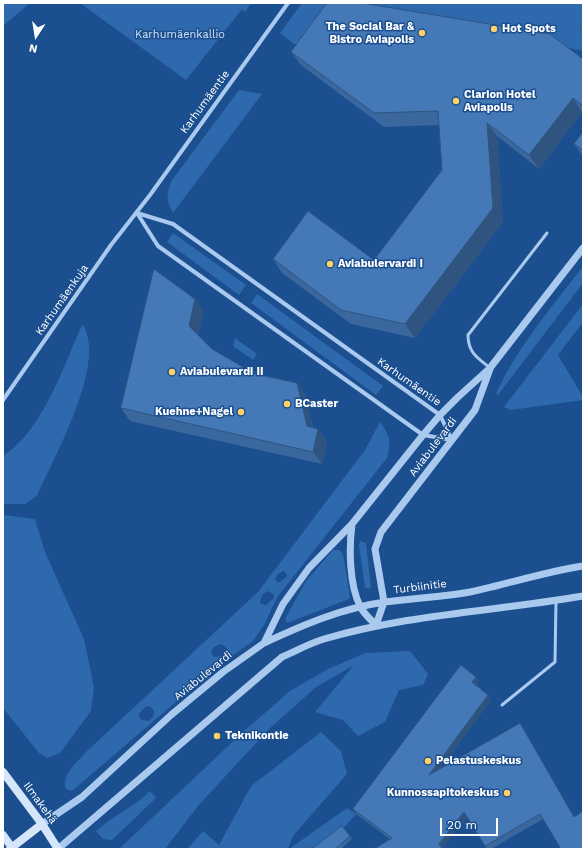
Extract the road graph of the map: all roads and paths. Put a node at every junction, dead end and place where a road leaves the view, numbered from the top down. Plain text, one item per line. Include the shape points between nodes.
1 (288, 3) edge
2 (137, 213) junction
3 (547, 233) dead end
4 (583, 248) edge
5 (490, 368) junction
6 (3, 400) edge
7 (440, 415) junction
8 (422, 435) junction
9 (452, 440) junction
10 (352, 524) junction
11 (583, 566) edge
12 (583, 596) edge
13 (556, 601) junction
14 (384, 602) junction
15 (360, 607) junction
16 (376, 625) junction
17 (264, 643) junction
18 (502, 705) dead end
19 (3, 772) edge
20 (42, 824) junction
21 (3, 835) edge
22 (12, 848) edge
23 (59, 849) edge

1 - 2 street, Karhumäentie
2 - 6 street, Karhumäenkuja via 111,245
2 - 7 street, Karhumäentie via 173,224
2 - 8 street via 158,246
3 - 5 lane via 468,335 472,354
4 - 5 street, Aviabulevardi
5 - 7 street, Aviabulevardi
5 - 9 street, Aviabulevardi via 475,410
7 - 8 street, Aviabulevardi
7 - 9 street, Karhumäentie
8 - 9 street
8 - 10 street, Aviabulevardi
9 - 14 street, Aviabulevardi via 380,532 376,549
10 - 15 street, Aviabulevardi via 349,543 354,585
10 - 17 street, Aviabulevardi via 309,568 283,604
11 - 14 street, Turbiinitie via 551,571 470,592
12 - 13 street
13 - 16 street
13 - 18 lane via 555,662
14 - 15 street, Turbiinitie
14 - 16 street, Aviabulevardi
15 - 16 street, Aviabulevardi
15 - 17 street, Turbiinitie via 299,627
16 - 23 street via 323,639 282,657
17 - 20 street, Aviabulevardi via 223,672 171,715 82,797
19 - 20 main road, Ilmakehä
20 - 22 main road
20 - 23 main road, Ilmakehä
21 - 22 main road

